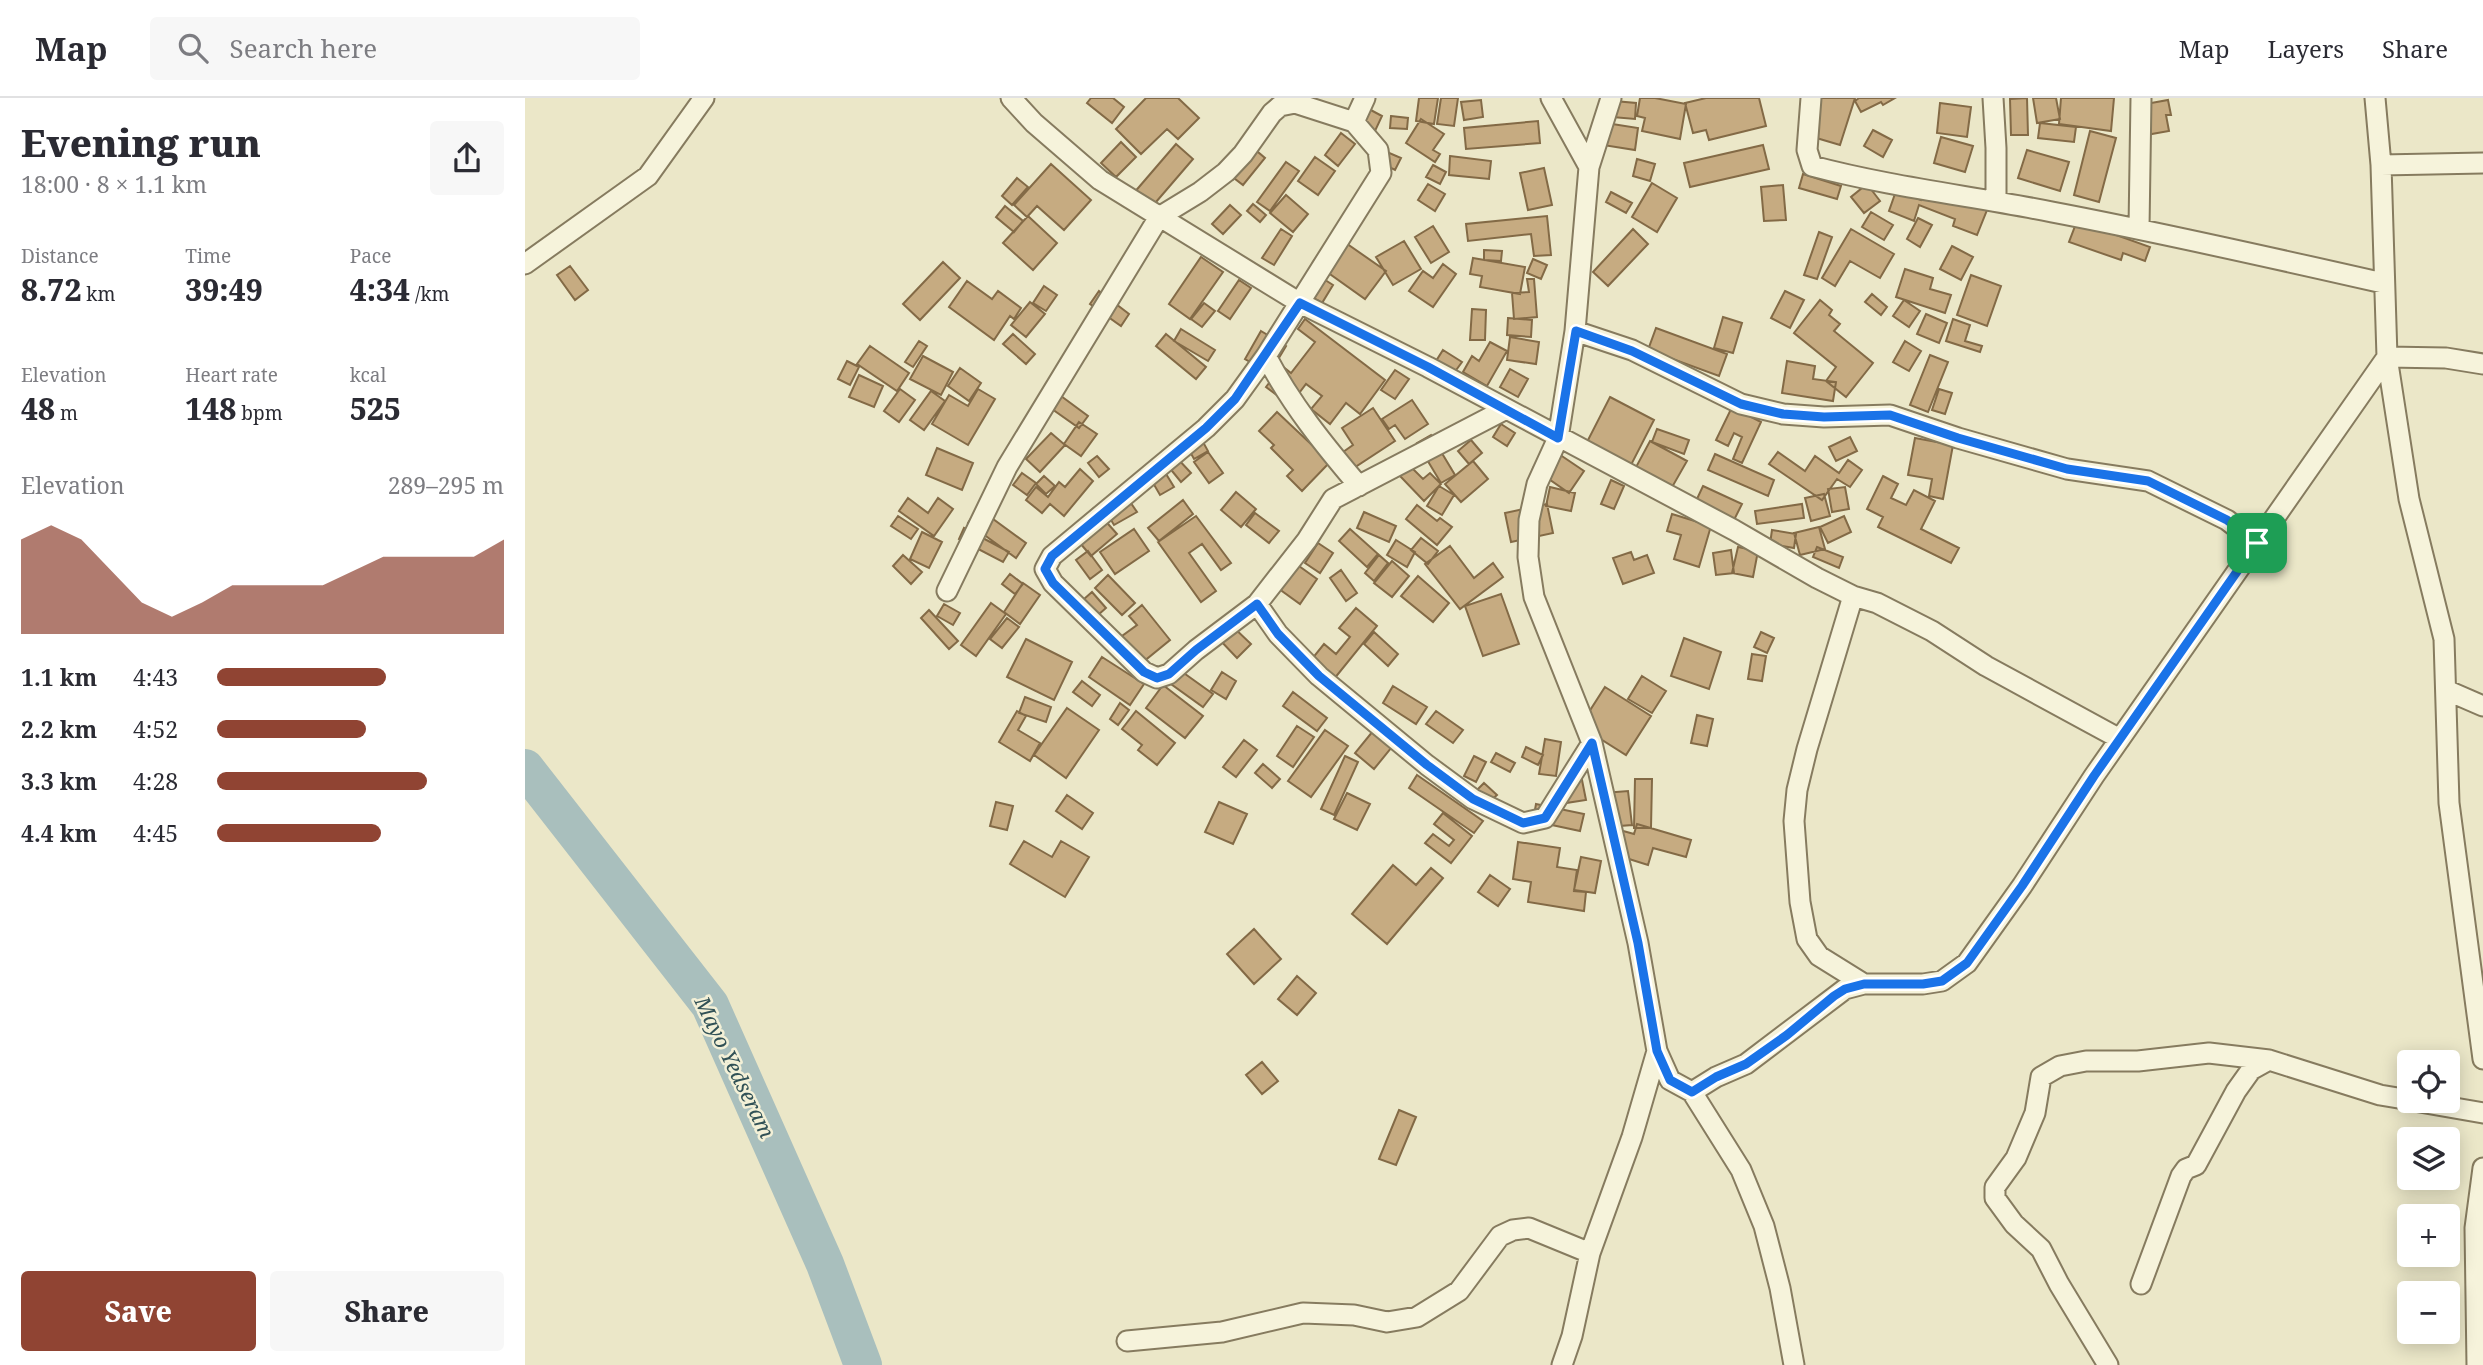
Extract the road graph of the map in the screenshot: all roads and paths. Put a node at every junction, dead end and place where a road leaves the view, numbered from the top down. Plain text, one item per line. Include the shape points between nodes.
1 (704, 98) edge
2 (1011, 98) edge
3 (1365, 98) edge
4 (1551, 98) edge
5 (1611, 98) edge
6 (1811, 98) edge
7 (1993, 98) edge
8 (2141, 98) edge
9 (2375, 98) edge
10 (1355, 122) junction
11 (2483, 163) edge
12 (2381, 165) junction
13 (1589, 167) junction
14 (1996, 201) junction
15 (1159, 217) junction
16 (2139, 228) junction
17 (525, 264) edge
18 (2383, 283) junction
19 (1300, 303) junction
20 (1576, 331) junction
21 (1266, 356) junction
22 (2387, 357) junction
23 (2483, 364) edge
24 (1506, 409) junction
25 (1558, 438) junction
26 (1359, 486) junction
27 (2257, 543) junction
28 (947, 591) dead end
29 (1853, 596) junction
30 (1257, 604) junction
31 (2446, 690) junction
32 (2483, 706) edge
33 (2120, 739) junction
34 (1592, 743) junction
35 (1864, 984) junction
36 (1657, 1051) junction
37 (2483, 1059) edge
38 (2269, 1060) junction
39 (1692, 1092) junction
40 (2397, 1098) edge
41 (2460, 1109) edge
42 (2483, 1113) edge
43 (2483, 1168) edge
44 (1590, 1253) junction
45 (2141, 1284) dead end
46 (1127, 1341) dead end
47 (1562, 1365) edge
48 (1794, 1365) edge
49 (2108, 1365) edge
50 (2477, 1365) edge

1 - 17 street via 648,176
2 - 15 street via 1100,180
3 - 10 street
4 - 13 street
5 - 13 street
6 - 14 street via 1807,150 1812,166 1865,180
7 - 14 street
8 - 16 street
9 - 12 street
10 - 15 street via 1294,103 1280,106 1226,173
10 - 19 street via 1378,150 1381,173
11 - 12 street
12 - 18 street
13 - 20 street
14 - 16 street
15 - 19 street
15 - 28 street via 1007,467
16 - 18 street
18 - 22 street
19 - 21 street
19 - 24 street
20 - 25 street
20 - 27 street via 1632,351 1741,404 1793,415 1890,415 2067,469 2148,481 2227,520
21 - 26 street via 1295,406
21 - 30 street via 1235,399 1206,428 1052,556 1045,569 1053,583 1144,672 1157,678 1169,674
22 - 23 street
22 - 27 street
22 - 31 street via 2409,499 2444,639
24 - 25 street
24 - 26 street
25 - 29 street
25 - 34 street via 1528,520 1528,557 1534,597
26 - 30 street via 1333,499
27 - 33 street
29 - 33 street via 1932,631
29 - 35 street via 1807,749 1794,821 1807,939 1819,956
30 - 34 street via 1278,634 1330,685 1427,765 1473,799 1523,823 1545,818
31 - 32 street
31 - 37 street via 2449,803
33 - 35 street via 1967,963 1942,981
34 - 36 street via 1638,943
35 - 39 street via 1845,989 1746,1064
36 - 39 street via 1670,1080
36 - 44 street
38 - 40 street
38 - 45 street via 2251,1070 2196,1165 2181,1176
38 - 49 street via 2209,1053 2086,1061 2060,1066 2041,1077 2035,1113 2016,1158 1995,1187 1995,1198 2041,1249
39 - 48 street via 1741,1170 1764,1226
41 - 42 street
43 - 50 street via 2475,1228
44 - 46 street via 1529,1228 1513,1230 1500,1236 1458,1291 1417,1317 1387,1322 1303,1313 1222,1332
44 - 47 street

